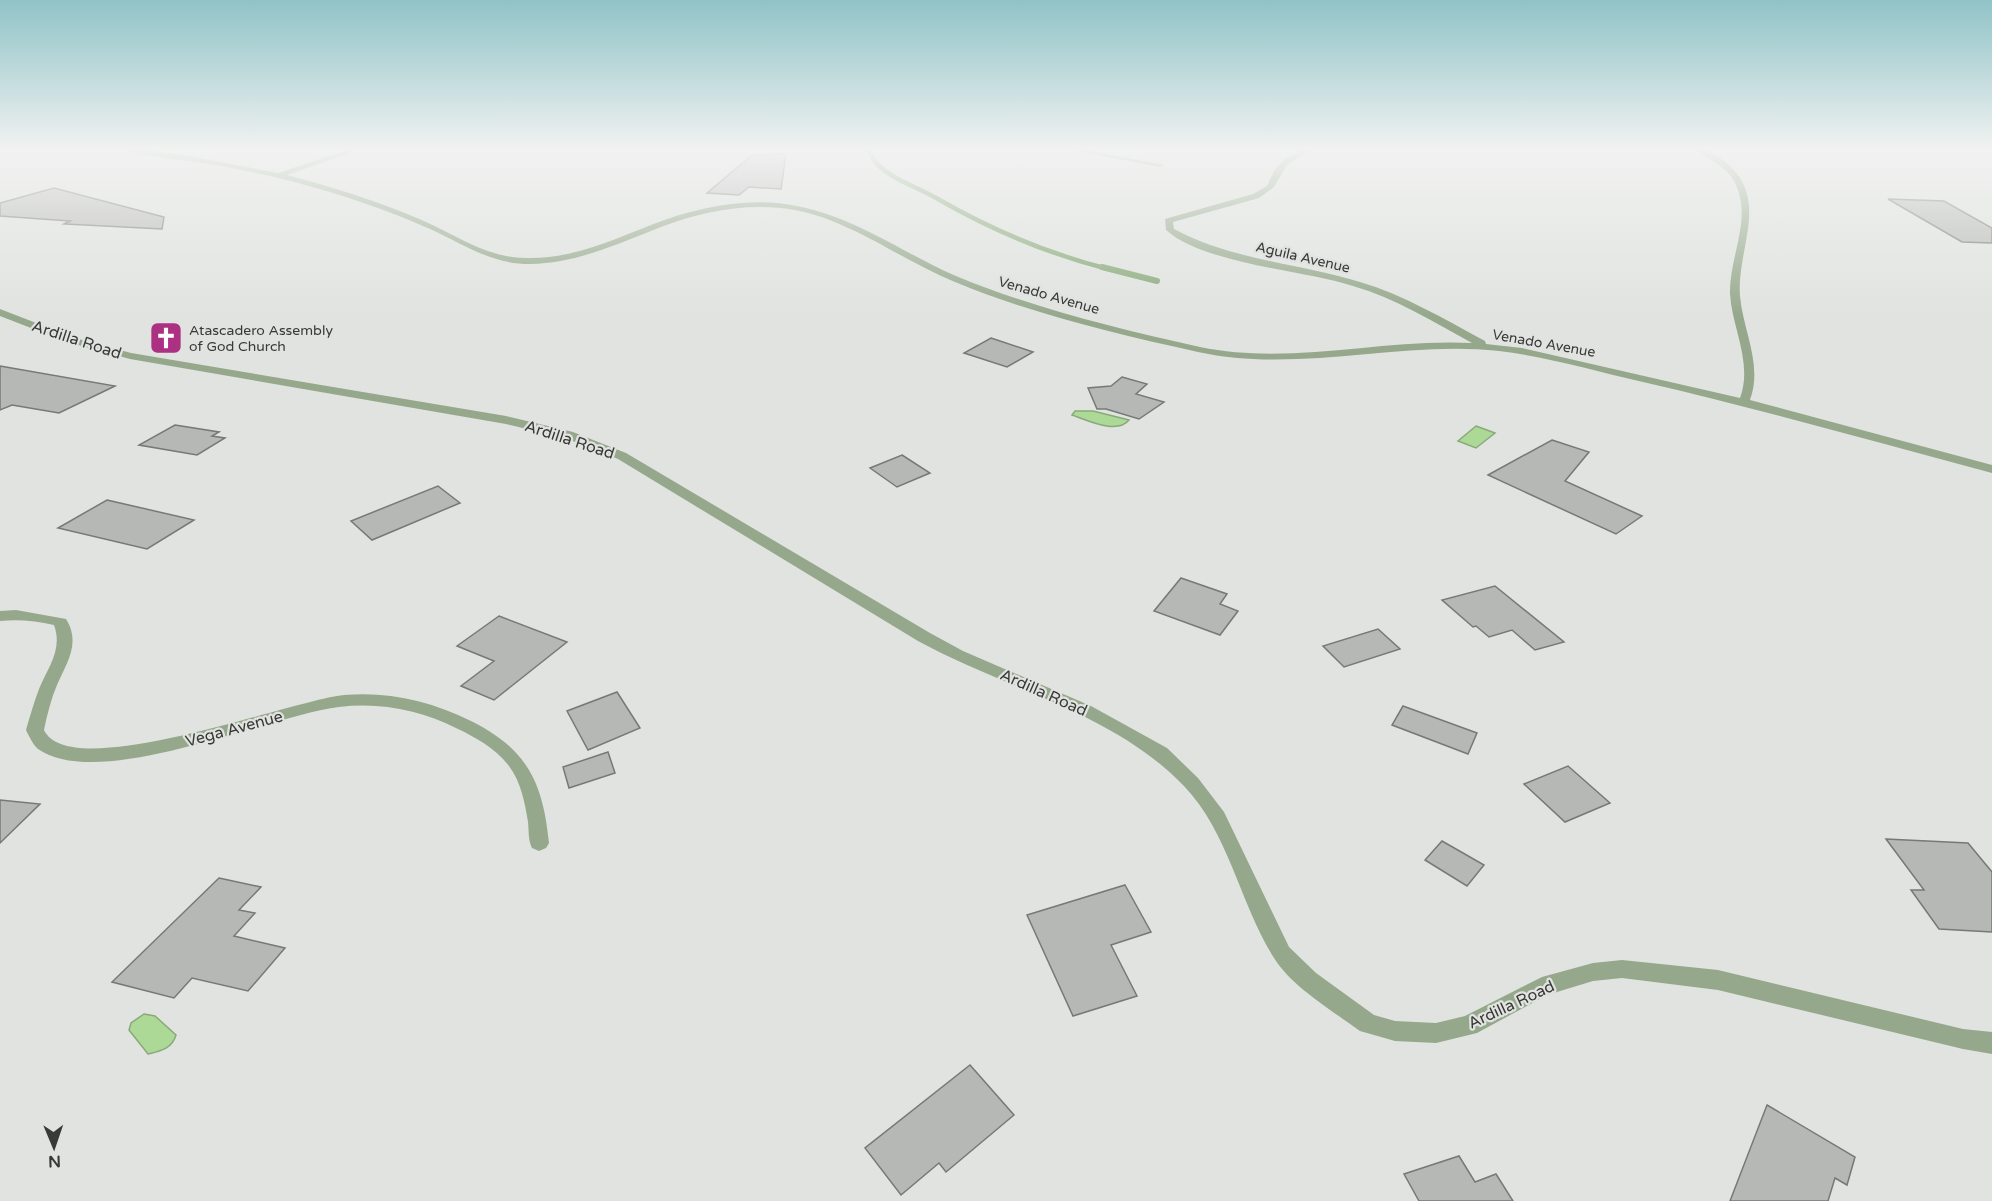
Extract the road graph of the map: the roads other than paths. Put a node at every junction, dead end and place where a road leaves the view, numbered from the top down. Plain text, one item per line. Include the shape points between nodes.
1 (378, 205) edge
2 (739, 205) edge
3 (774, 205) edge
4 (1228, 205) edge
5 (1745, 205) edge
6 (0, 312) edge
7 (1486, 346) junction
8 (1744, 402) junction
9 (1992, 469) edge
10 (0, 616) edge
11 (539, 843) dead end
12 (1992, 1043) edge

1 - 2 street, Venado Avenue via 485,254 509,260 571,256 615,244 698,212
3 - 7 street, Venado Avenue via 853,227 920,262 997,294 1223,355 1294,358 1428,345
4 - 7 street, Aguila Avenue via 1168,221 1170,230 1189,242 1218,251 1385,293
5 - 8 street via 1735,294 1749,374
6 - 12 street, Ardilla Road via 71,340 130,356 506,420 569,435 622,456 924,637 1085,710 1161,753 1192,783 1217,817 1282,953 1308,980 1368,1024 1395,1031 1437,1033 1469,1026 1542,987 1593,972 1622,969 1718,980
7 - 8 street, Venado Avenue via 1555,357
8 - 9 street, Venado Avenue
10 - 11 street, Vega Avenue via 39,616 61,622 66,635 62,660 41,703 34,730 44,744 64,752 104,755 206,737 323,704 370,700 406,703 471,727 512,756 528,781 538,810

